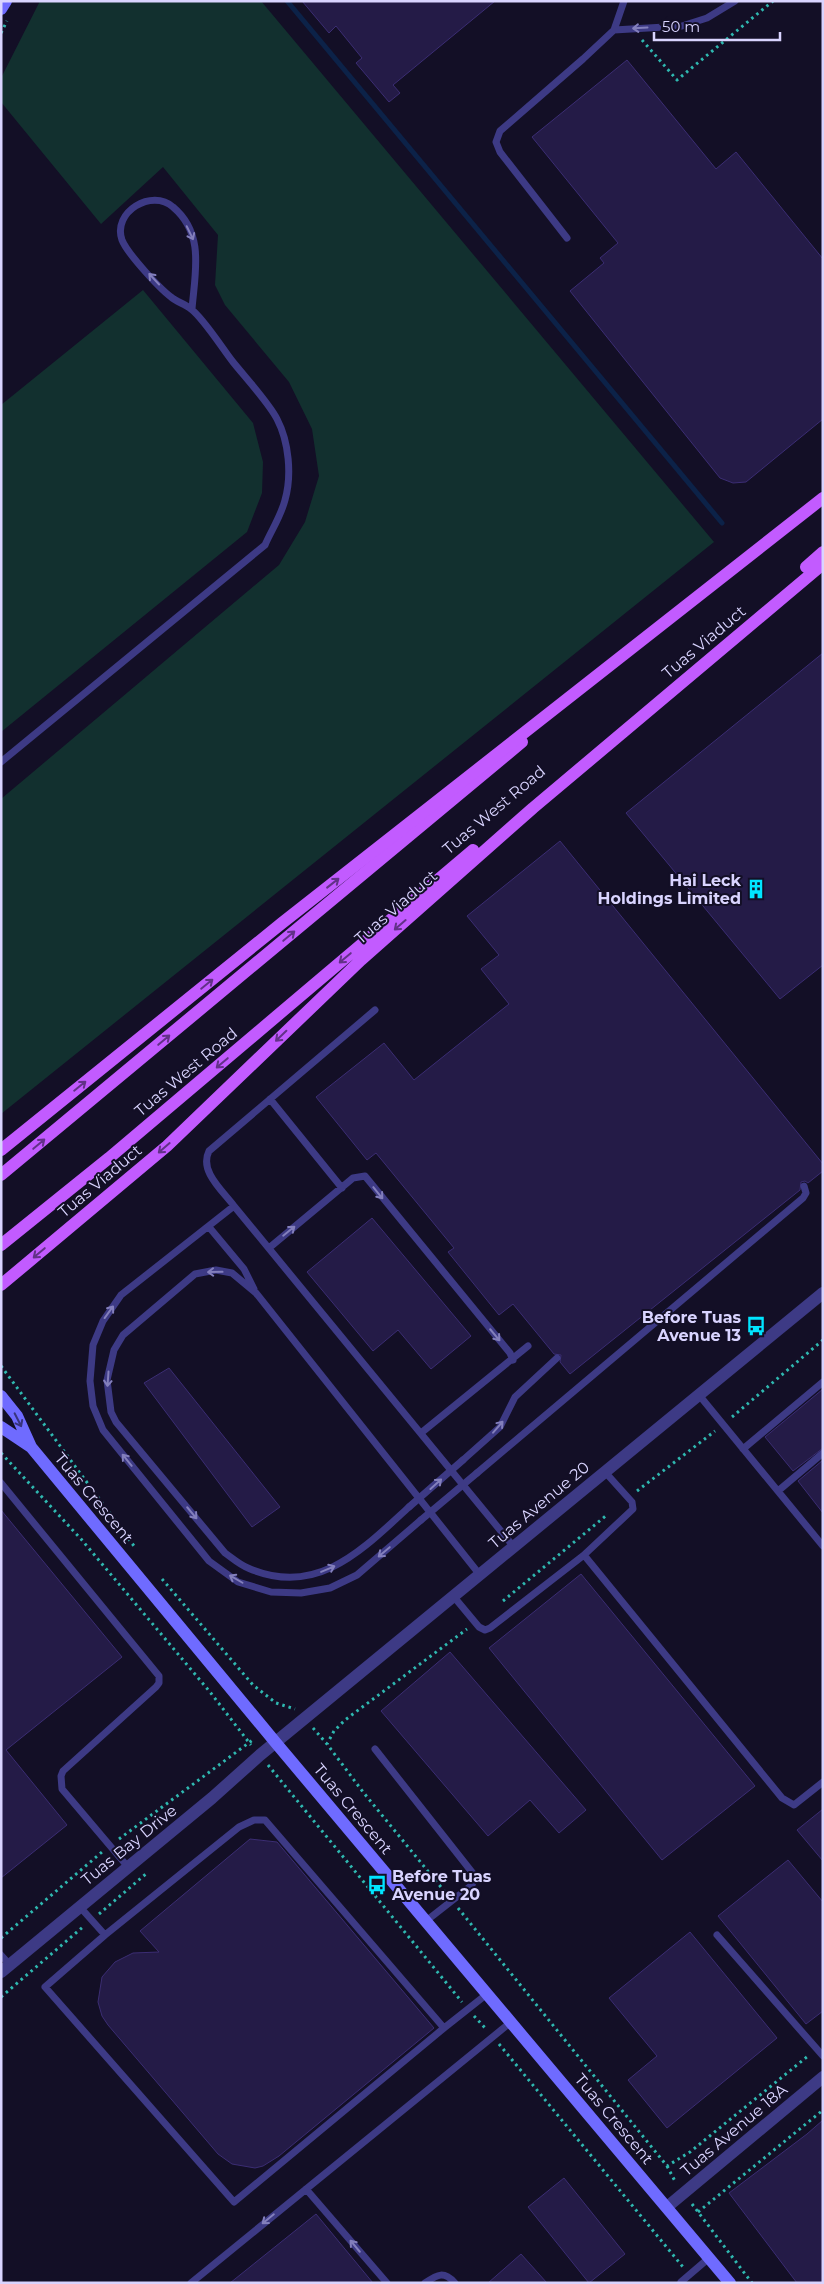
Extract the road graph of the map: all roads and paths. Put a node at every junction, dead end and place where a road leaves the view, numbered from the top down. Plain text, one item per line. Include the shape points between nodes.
1 (6, 1) edge
2 (624, 1) edge
3 (735, 1) edge
4 (773, 1) edge
5 (1, 9) edge
6 (632, 28) junction
7 (614, 30) junction
8 (567, 238) dead end
9 (192, 309) junction
10 (823, 492) edge
11 (823, 498) edge
12 (823, 552) edge
13 (823, 564) edge
14 (1, 762) edge
15 (375, 1010) dead end
16 (270, 1099) junction
17 (1, 1150) edge
18 (1, 1175) edge
19 (804, 1186) dead end
20 (342, 1188) junction
21 (234, 1206) junction
22 (208, 1227) junction
23 (1, 1245) edge
24 (269, 1248) junction
25 (1, 1285) edge
26 (256, 1293) junction
27 (823, 1293) edge
28 (823, 1340) edge
29 (528, 1346) dead end
30 (557, 1358) dead end
31 (513, 1360) junction
32 (1, 1366) edge
33 (823, 1382) edge
34 (699, 1395) junction
35 (1, 1396) edge
36 (723, 1424) junction
37 (1, 1427) edge
38 (421, 1433) junction
39 (30, 1447) junction
40 (744, 1449) junction
41 (823, 1453) edge
42 (605, 1472) junction
43 (1, 1483) edge
44 (778, 1491) junction
45 (628, 1498) junction
46 (823, 1546) edge
47 (514, 1547) junction
48 (135, 1548) dead end
49 (584, 1555) junction
50 (480, 1575) junction
51 (160, 1577) dead end
52 (454, 1597) junction
53 (498, 1605) dead end
54 (476, 1623) junction
55 (293, 1708) dead end
56 (248, 1743) dead end
57 (276, 1743) junction
58 (375, 1749) dead end
59 (823, 1782) edge
60 (110, 1845) junction
61 (128, 1866) junction
62 (452, 1901) junction
63 (80, 1907) junction
64 (92, 1920) junction
65 (426, 1921) junction
66 (106, 1935) junction
67 (717, 1935) dead end
68 (1, 1938) edge
69 (1, 1955) edge
70 (6, 1969) edge
71 (487, 1994) junction
72 (1, 1997) edge
73 (511, 2022) junction
74 (444, 2028) junction
75 (494, 2037) junction
76 (816, 2049) junction
77 (823, 2056) edge
78 (823, 2077) edge
79 (823, 2110) edge
80 (667, 2166) junction
81 (306, 2189) junction
82 (683, 2194) junction
83 (667, 2207) junction
84 (698, 2212) junction
85 (709, 2258) junction
86 (689, 2275) junction
87 (681, 2282) edge
88 (191, 2283) edge
89 (387, 2283) edge
90 (425, 2283) edge
91 (455, 2283) edge
92 (730, 2283) edge
93 (752, 2283) edge

1 - 5 street
2 - 7 lane
3 -> 6 lane via 707,18 682,26
4 - 6 path via 677,80
6 - 7 lane
7 - 8 lane via 500,131 496,142 500,152
9 -> 9 lane via 170,297 133,258 122,240 124,217 142,202 158,200 172,205 192,235 197,259
9 - 14 lane via 277,418 289,463 285,500 265,545
18 -> 10 main road
17 -> 11 main road, bridge via 282,923
12 -> 23 main road, Tuas West Road via 110,1158
13 -> 25 main road, Tuas Viaduct via 533,808 361,960 167,1146
15 - 16 lane
16 - 20 lane
16 - 21 lane via 208,1151 206,1168
19 -> 22 lane, bridge via 806,1193 803,1198 357,1574 330,1588 301,1594 271,1592 238,1582 209,1561 103,1430 93,1406 90,1372 93,1345 103,1320 121,1295
24 -> 20 lane
20 -> 31 lane via 353,1178 364,1176 510,1352
21 - 22 lane
21 - 24 lane
22 - 26 lane via 244,1270
24 - 38 lane
26 -> 30 lane, bridge via 232,1273 216,1270 195,1274 123,1335 114,1350 107,1380 111,1412 116,1422 226,1553 247,1568 275,1576 300,1577 326,1571 345,1561 500,1427 515,1397
26 - 50 lane
27 - 34 street, Tuas Avenue 20
28 - 36 path
29 - 31 lane
31 - 38 lane
32 - 48 path
33 - 40 lane
34 - 36 lane
34 - 42 street, Tuas Avenue 20
35 -> 39 street, Tuas Crescent via 17,1416
36 - 40 lane
36 - 45 path
37 - 39 street, Tuas Crescent
38 - 47 lane
39 - 57 street, Tuas Crescent
40 - 44 lane
41 - 44 lane
42 - 45 lane
42 - 47 street, Tuas Avenue 20
43 - 60 lane via 159,1676 156,1687 61,1776 62,1789
44 - 46 lane
45 - 49 lane via 632,1509
45 - 53 path
47 - 50 street, Tuas Avenue 20
49 - 54 lane via 490,1628 485,1630
49 - 59 lane via 788,1804 794,1805
50 - 52 street, Tuas Avenue 20
51 - 55 path via 254,1686 276,1703
52 - 54 lane
52 - 57 street, Tuas Avenue 20
54 - 62 path via 345,1720 334,1731 328,1744 362,1792
56 - 60 path
57 - 61 street, Tuas Bay Drive
57 - 65 street, Tuas Crescent
58 - 62 lane via 474,1871 475,1881
60 - 61 lane
60 - 68 path
61 - 63 street, Tuas Bay Drive
62 - 65 lane
62 - 80 path
63 - 64 lane
63 - 70 street, Tuas Bay Drive
64 - 66 lane
64 - 72 path
65 - 71 street, Tuas Crescent
66 - 74 lane via 240,1827 254,1820 265,1820
66 - 74 lane via 45,1988 234,2202
67 - 76 lane
69 - 70 lane
71 - 73 street, Tuas Crescent
71 - 74 lane
73 - 75 lane
73 - 83 street, Tuas Crescent
75 - 81 lane
75 - 86 path
76 - 77 lane
76 - 80 path via 690,2152
78 - 82 street, Tuas Avenue 18A
79 - 84 path
80 - 82 path
81 -> 88 lane
89 -> 81 lane
82 - 83 street, Tuas Avenue 18A
82 - 84 path
83 - 85 street, Tuas Crescent
84 - 93 path
85 - 86 lane
85 - 92 street, Tuas Crescent
86 - 87 lane
90 - 91 lane via 436,2275 444,2274

